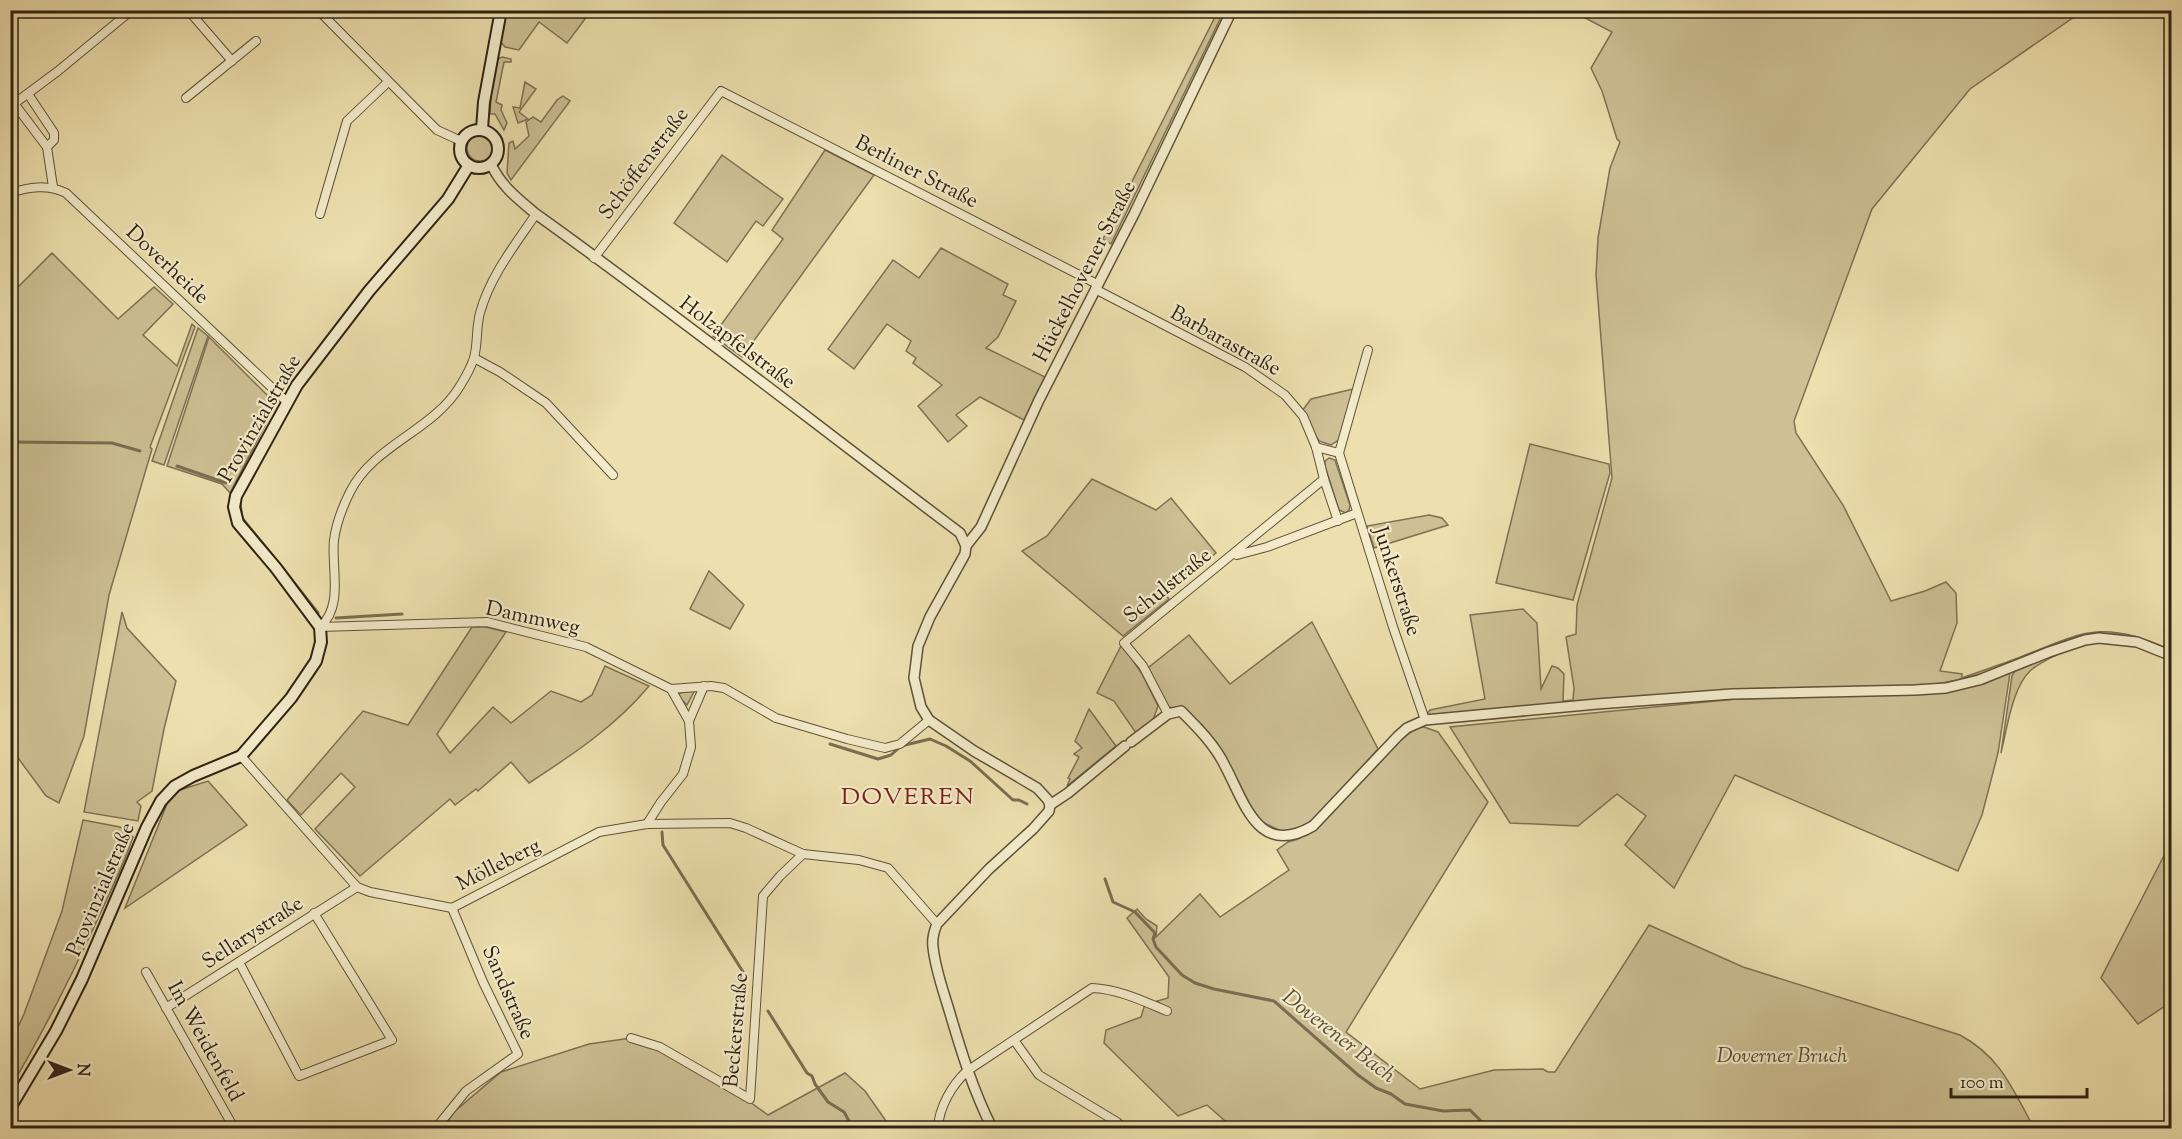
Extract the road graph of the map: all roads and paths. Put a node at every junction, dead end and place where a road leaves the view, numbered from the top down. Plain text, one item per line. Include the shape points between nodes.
1 (132, 10) edge
2 (188, 10) edge
3 (318, 10) edge
4 (501, 10) edge
5 (1232, 10) edge
6 (256, 41) dead end
7 (232, 61) junction
8 (388, 82) junction
9 (721, 91) joint
10 (28, 94) junction
11 (186, 98) dead end
12 (13, 100) edge
13 (482, 129) junction
14 (461, 141) junction
15 (47, 147) junction
16 (492, 164) junction
17 (469, 165) junction
18 (53, 187) junction
19 (10, 193) edge
20 (320, 214) dead end
21 (537, 214) junction
22 (594, 258) junction
23 (1096, 286) junction
24 (1368, 350) dead end
25 (474, 358) junction
26 (287, 402) junction
27 (1316, 447) junction
28 (1339, 453) junction
29 (613, 475) dead end
30 (1324, 479) junction
31 (1357, 513) junction
32 (1338, 521) junction
33 (966, 546) junction
34 (1233, 556) junction
35 (323, 624) junction
36 (2172, 656) edge
37 (704, 686) junction
38 (671, 689) junction
39 (1168, 714) junction
40 (929, 720) junction
41 (1425, 720) junction
42 (689, 721) junction
43 (241, 756) junction
44 (1050, 805) junction
45 (647, 824) junction
46 (803, 854) junction
47 (357, 887) junction
48 (452, 908) junction
49 (314, 913) junction
50 (937, 924) junction
51 (238, 962) junction
52 (146, 972) dead end
53 (166, 1008) junction
54 (1167, 1011) dead end
55 (631, 1038) dead end
56 (1014, 1040) junction
57 (967, 1071) junction
58 (10, 1108) edge
59 (234, 1128) edge
60 (436, 1128) edge
61 (938, 1128) edge
62 (992, 1128) edge
63 (1123, 1128) edge

1 - 10 street
2 - 7 street
3 - 8 street
4 - 13 main road
5 - 23 street, Hückelhovener Straße
6 - 7 street
7 - 11 street
8 - 14 street via 437,130
8 - 20 street via 347,122
9 - 22 street, Schöffenstraße
9 - 23 street, Berliner Straße
10 - 12 street
10 - 15 street via 54,133 54,140
12 - 15 street
13 - 14 main road via 471,131
13 - 16 main road via 497,141 498,153
14 - 17 main road via 462,157
15 - 18 street
16 - 17 main road via 480,168
16 - 21 street, Holzapfelstraße via 509,192
17 - 26 main road, Provinzialstraße via 448,199 317,357
18 - 19 street
18 - 26 street, Doverheide via 75,200
21 - 22 street, Holzapfelstraße
21 - 25 street via 498,272 485,300
22 - 33 street, Holzapfelstraße via 960,533
23 - 27 street, Barbarastraße via 1245,367 1285,394 1303,416
23 - 33 street, Hückelhovener Straße via 981,526
24 - 28 street
25 - 29 street via 546,404
25 - 35 street via 460,387 445,406 383,454 361,474 350,491 334,540 335,592
26 - 35 main road, Provinzialstraße via 236,496 234,507 238,523
27 - 28 street
27 - 30 street, Barbarastraße
28 - 31 street, Junkerstraße
30 - 32 street, Barbarastraße
30 - 34 street, Schulstraße
31 - 32 street, Schulstraße
31 - 41 street, Junkerstraße
32 - 34 street, Schulstraße
33 - 40 street, Hückelhovener Straße via 918,646 914,678 921,707
34 - 39 street, Schulstraße via 1124,643 1143,666
35 - 38 street, Dammweg via 487,622 586,647
35 - 43 main road, Provinzialstraße via 319,652 311,670
36 - 41 street via 2137,642 2099,638 1946,688 1732,694
37 - 38 street
37 - 40 street via 724,688 776,718 885,748 900,744
37 - 42 street
38 - 42 street
39 - 41 street via 1181,711 1197,727 1225,764 1252,817 1267,831 1286,836 1312,826 1398,736
39 - 44 street
40 - 44 street via 1037,788
42 - 45 street via 691,747 683,774
43 - 47 street
43 - 58 main road, Provinzialstraße via 175,786 161,801 82,979
44 - 50 street via 1033,829
45 - 46 street, Mölleberg via 730,823
45 - 48 street, Mölleberg via 599,832
46 - 50 street, Mölleberg via 859,860 888,868
46 - 55 street, Beckerstraße via 763,896 750,1099 660,1047
47 - 48 street, Mölleberg
47 - 49 street, Sellarystraße
48 - 60 street, Sandstraße via 518,1054 466,1091
49 - 51 street, Sellarystraße
49 - 51 street via 392,1040 299,1076
50 - 57 street via 933,946
51 - 53 street, Sellarystraße
52 - 53 street, Im Weidenfeld
53 - 59 street, Im Weidenfeld
54 - 56 street via 1092,988
56 - 57 street
56 - 63 street via 1039,1075
57 - 61 street via 946,1099
57 - 62 street

